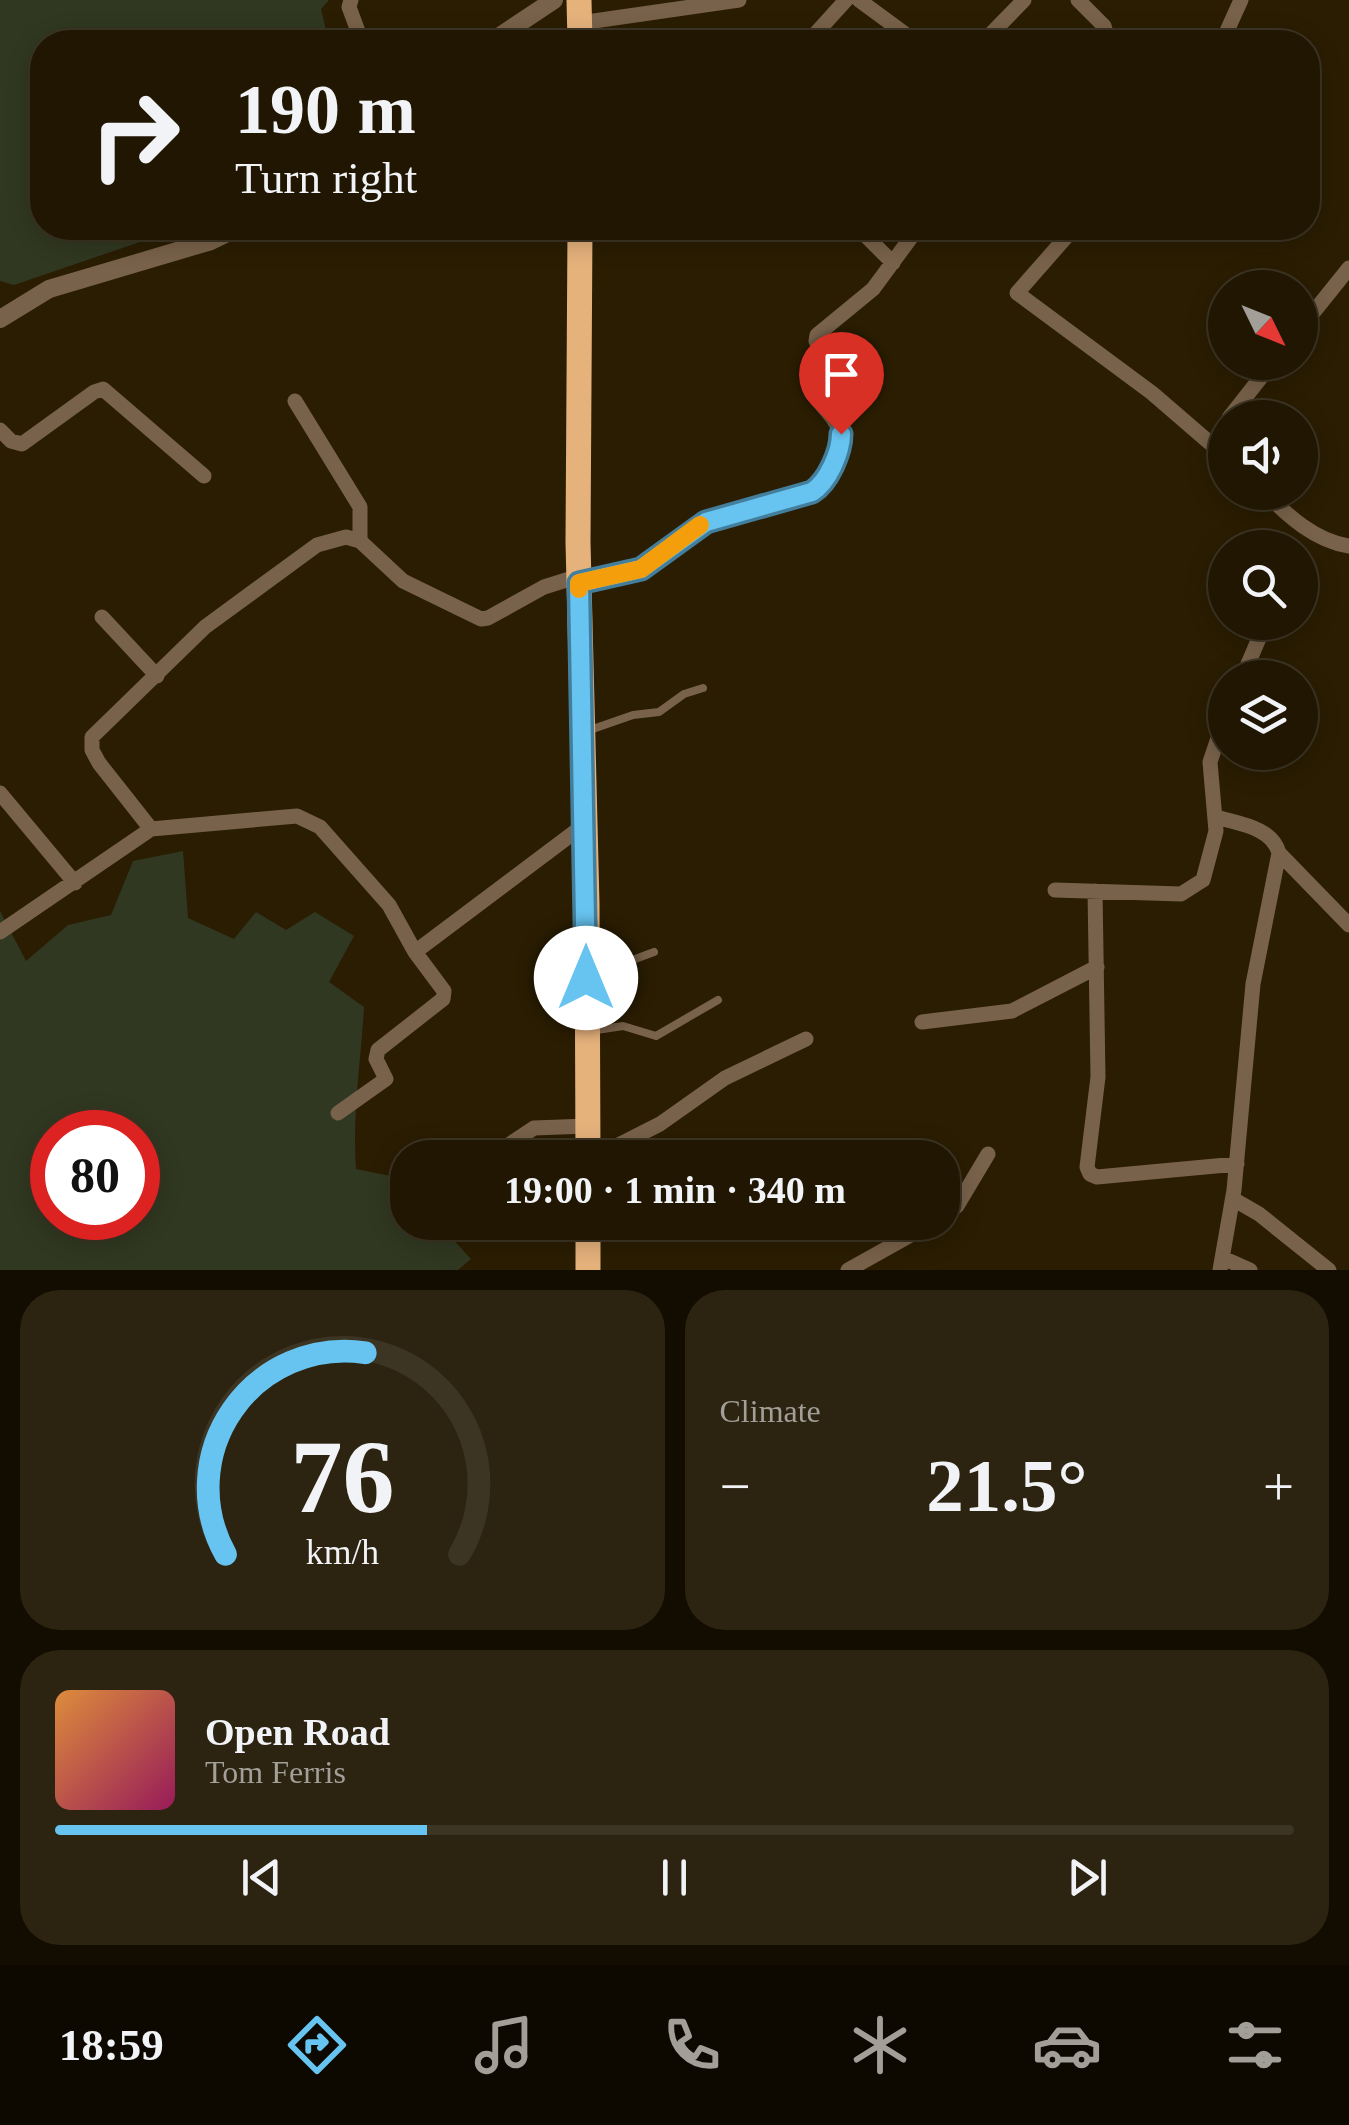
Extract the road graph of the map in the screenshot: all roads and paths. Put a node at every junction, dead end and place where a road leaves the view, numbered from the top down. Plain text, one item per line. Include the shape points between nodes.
1 (351, 0) edge
2 (554, 0) edge
3 (738, 0) edge
4 (846, 0) edge
5 (859, 0) edge
6 (1024, 0) edge
7 (1078, 0) edge
8 (1241, 0) edge
9 (579, 22) edge
10 (358, 30) edge
11 (508, 30) edge
12 (819, 30) edge
13 (900, 30) edge
14 (995, 30) edge
15 (1105, 30) edge
16 (1227, 30) edge
17 (213, 240) edge
18 (580, 240) edge
19 (870, 240) edge
20 (909, 240) edge
21 (1063, 240) edge
22 (893, 263) junction
23 (1349, 268) edge
24 (1318, 307) edge
25 (0, 318) edge
26 (1259, 380) edge
27 (295, 400) dead end
28 (1243, 400) edge
29 (0, 430) edge
30 (1208, 441) edge
31 (204, 476) dead end
32 (1284, 510) edge
33 (1306, 529) joint
34 (360, 541) junction
35 (1349, 546) edge
36 (579, 579) junction
37 (102, 617) dead end
38 (157, 676) junction
39 (703, 688) dead end
40 (582, 732) junction
41 (1211, 770) edge
42 (0, 793) edge
43 (1216, 817) junction
44 (584, 825) junction
45 (151, 829) junction
46 (1280, 853) junction
47 (75, 883) junction
48 (1056, 890) dead end
49 (1095, 892) junction
50 (1349, 925) edge
51 (0, 932) edge
52 (415, 952) junction
53 (654, 952) dead end
54 (1096, 967) junction
55 (586, 978) junction
56 (718, 1000) dead end
57 (922, 1022) dead end
58 (587, 1032) junction
59 (806, 1039) dead end
60 (338, 1113) dead end
61 (588, 1126) junction
62 (516, 1140) edge
63 (589, 1140) edge
64 (627, 1140) edge
65 (988, 1154) dead end
66 (1237, 1164) junction
67 (1233, 1199) junction
68 (960, 1200) edge
69 (588, 1240) edge
70 (902, 1240) edge
71 (1221, 1264) edge
72 (588, 1270) edge
73 (848, 1270) edge
74 (1250, 1270) edge
75 (1329, 1270) edge

1 - 10 street
2 - 11 street
3 - 9 street
4 - 12 street
5 - 13 street
6 - 14 street
7 - 15 street
8 - 16 street
17 - 25 street via 50,289
18 - 36 highway
19 - 22 street
20 - 22 street
21 - 30 street via 1017,293
22 - 36 street via 867,295 816,334 830,364 810,388 842,439 821,486 706,522 638,570
23 - 24 street
26 - 28 street
27 - 34 street via 360,507
29 - 31 street via 22,444 103,390
32 - 33 street
33 - 35 street
34 - 36 street via 403,581 481,619 544,587
34 - 38 street via 346,538 309,549 205,627
36 - 40 highway
37 - 38 street
38 - 45 street via 90,741 98,762
39 - 40 lane via 659,712
40 - 44 highway
41 - 43 street
42 - 47 street
43 - 46 street via 1264,832
43 - 49 street via 1203,880 1191,890
44 - 52 street
44 - 55 highway
45 - 47 street
45 - 52 street via 298,816 312,821 389,904
46 - 50 street
46 - 66 street via 1253,984
47 - 51 street
48 - 49 street
49 - 54 street
52 - 60 street via 444,999 378,1050 386,1079
53 - 55 lane
54 - 57 street via 1012,1011
54 - 66 street via 1098,1077 1090,1174
55 - 58 highway
56 - 58 lane via 656,1036 623,1026
58 - 61 highway
59 - 64 street via 725,1078
61 - 62 street via 534,1128
61 - 63 highway
65 - 68 street
66 - 67 street
67 - 71 street
67 - 75 street
69 - 72 highway
70 - 73 street
71 - 74 street

